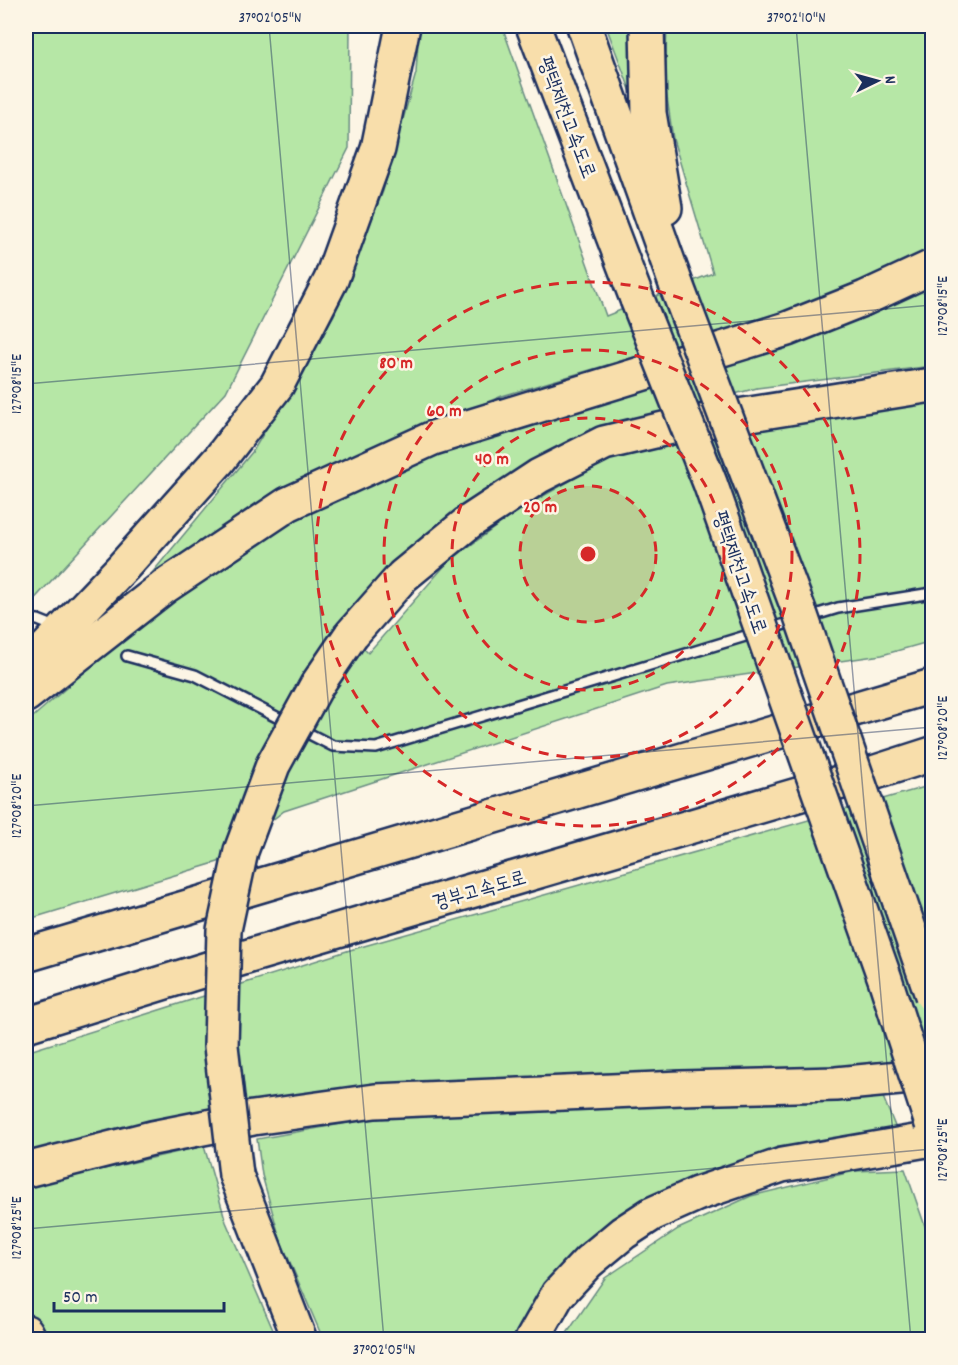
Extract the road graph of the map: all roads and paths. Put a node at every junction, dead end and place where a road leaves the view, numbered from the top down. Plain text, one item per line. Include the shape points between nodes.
1 (403, 26) edge
2 (533, 26) edge
3 (584, 26) edge
4 (647, 26) edge
5 (933, 267) edge
6 (677, 287) junction
7 (933, 385) edge
8 (933, 593) edge
9 (26, 619) edge
10 (48, 624) dead end
11 (127, 656) dead end
12 (26, 669) edge
13 (933, 686) edge
14 (26, 695) edge
15 (933, 754) edge
16 (26, 955) edge
17 (933, 995) edge
18 (26, 1025) edge
19 (933, 1075) edge
20 (933, 1124) edge
21 (933, 1139) edge
22 (26, 1170) edge
23 (26, 1332) edge
24 (30, 1340) edge
25 (300, 1340) edge
26 (532, 1340) edge

1 - 12 highway via 378,149 331,280 277,384 219,460
2 - 20 highway, 평택제천고속도로, bridge via 710,483
3 - 6 highway, 평택제천고속도로
4 - 6 highway via 650,113
5 - 14 highway via 787,329 433,438 288,504 164,587
6 - 17 highway, 평택제천고속도로, bridge via 801,616
7 - 25 highway, bridge via 676,426 604,443 539,476 469,522 403,576 351,636 317,685 273,765 241,851 224,930 221,1046 236,1175
8 - 11 lane via 838,608 376,748 333,746 195,675
9 - 10 lane
13 - 16 highway
15 - 18 highway, 경부고속도로
19 - 22 highway via 836,1084 375,1101 253,1118
21 - 26 highway via 782,1165 652,1214 588,1262 558,1294
23 - 24 highway

